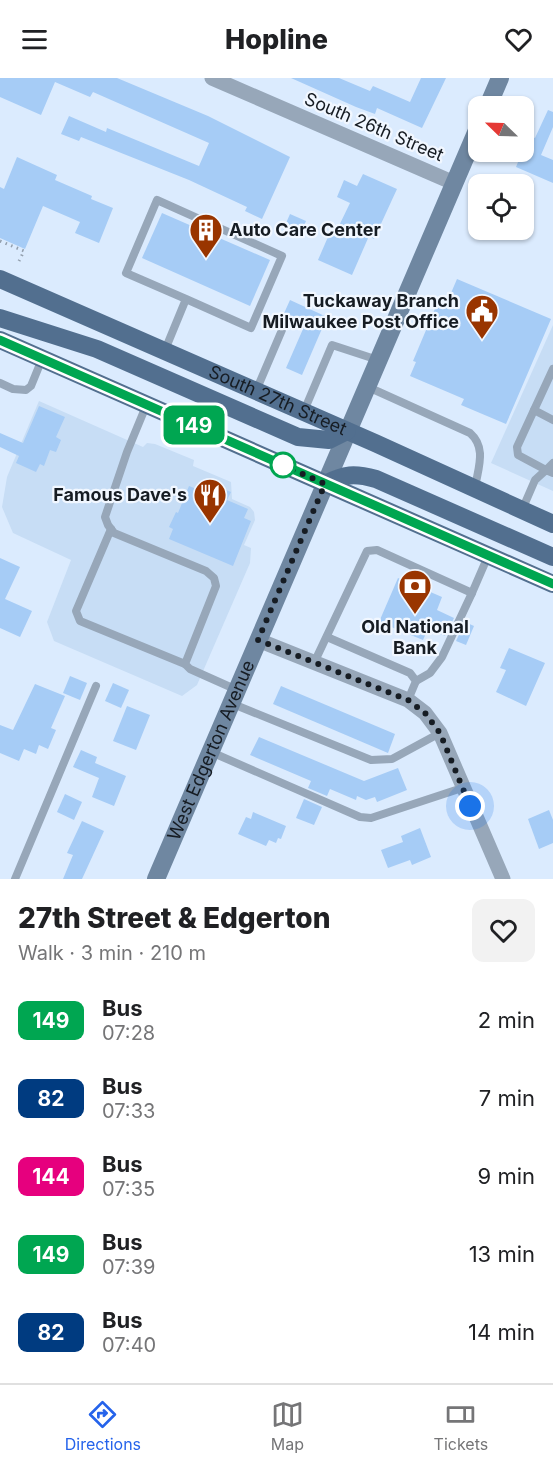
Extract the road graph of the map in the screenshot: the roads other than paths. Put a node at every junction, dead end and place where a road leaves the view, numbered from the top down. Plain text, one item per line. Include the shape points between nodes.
1 (212, 78) edge
2 (251, 78) edge
3 (500, 78) edge
4 (244, 93) junction
5 (492, 96) edge
6 (468, 151) edge
7 (454, 183) junction
8 (0, 279) edge
9 (186, 299) junction
10 (0, 318) edge
11 (282, 330) dead end
12 (0, 340) edge
13 (165, 351) junction
14 (42, 359) junction
15 (379, 360) junction
16 (553, 369) edge
17 (0, 383) edge
18 (367, 386) junction
19 (256, 391) junction
20 (147, 405) junction
21 (534, 410) junction
22 (304, 412) junction
23 (553, 420) edge
24 (347, 431) junction
25 (553, 463) edge
26 (550, 471) edge
27 (325, 484) junction
28 (475, 489) junction
29 (522, 510) junction
30 (553, 524) edge
31 (111, 529) junction
32 (488, 556) junction
33 (553, 556) edge
34 (553, 584) edge
35 (472, 593) junction
36 (327, 637) junction
37 (258, 640) junction
38 (314, 663) junction
39 (186, 664) junction
40 (416, 681) junction
41 (96, 686) dead end
42 (234, 697) junction
43 (408, 700) junction
44 (440, 733) junction
45 (210, 752) junction
46 (462, 788) junction
47 (15, 879) edge
48 (156, 879) edge
49 (503, 879) edge

1 - 4 street, South 26th Street
2 - 4 street
3 - 5 street
4 - 7 street, South 26th Street
6 - 7 street, West Edgerton Avenue
7 - 15 street, West Edgerton Avenue
8 - 13 main road, South 27th Street
9 - 9 lane via 126,273 157,200 282,256 251,328
9 - 13 lane
10 - 24 main road via 97,350 298,438 329,440
11 - 19 lane
12 - 14 main road
13 - 19 main road, South 27th Street
14 - 17 lane via 26,390
14 - 20 main road
15 - 18 street, West Edgerton Avenue
15 - 22 lane via 333,345
16 - 21 lane
18 - 24 street, West Edgerton Avenue
18 - 28 lane via 478,440 481,453
19 - 22 main road, South 27th Street
20 - 27 main road
20 - 31 lane via 126,452 105,517
21 - 23 lane
21 - 26 lane via 517,447 518,455
22 - 24 main road, South 27th Street
24 - 27 street, West Edgerton Avenue
24 - 28 main road, South 27th Street
25 - 26 lane
26 - 29 lane via 535,480
27 - 32 main road
27 - 33 main road via 343,475 376,479
27 - 37 street, West Edgerton Avenue
28 - 29 main road, South 27th Street
29 - 30 main road, South 27th Street
31 - 39 lane via 214,578 216,586
31 - 39 lane via 76,611 80,621
32 - 34 main road
32 - 35 lane
35 - 36 lane via 376,550 367,551
35 - 40 lane via 442,657 430,673
36 - 38 lane
36 - 40 lane via 410,673
37 - 38 street
37 - 42 street, West Edgerton Avenue
38 - 43 street
39 - 42 lane
40 - 43 lane
41 - 47 lane
42 - 44 lane via 371,760 392,759
42 - 45 street, West Edgerton Avenue
43 - 44 street via 425,713
44 - 46 street
45 - 46 lane via 360,817 371,818
45 - 48 street, West Edgerton Avenue
46 - 49 street

